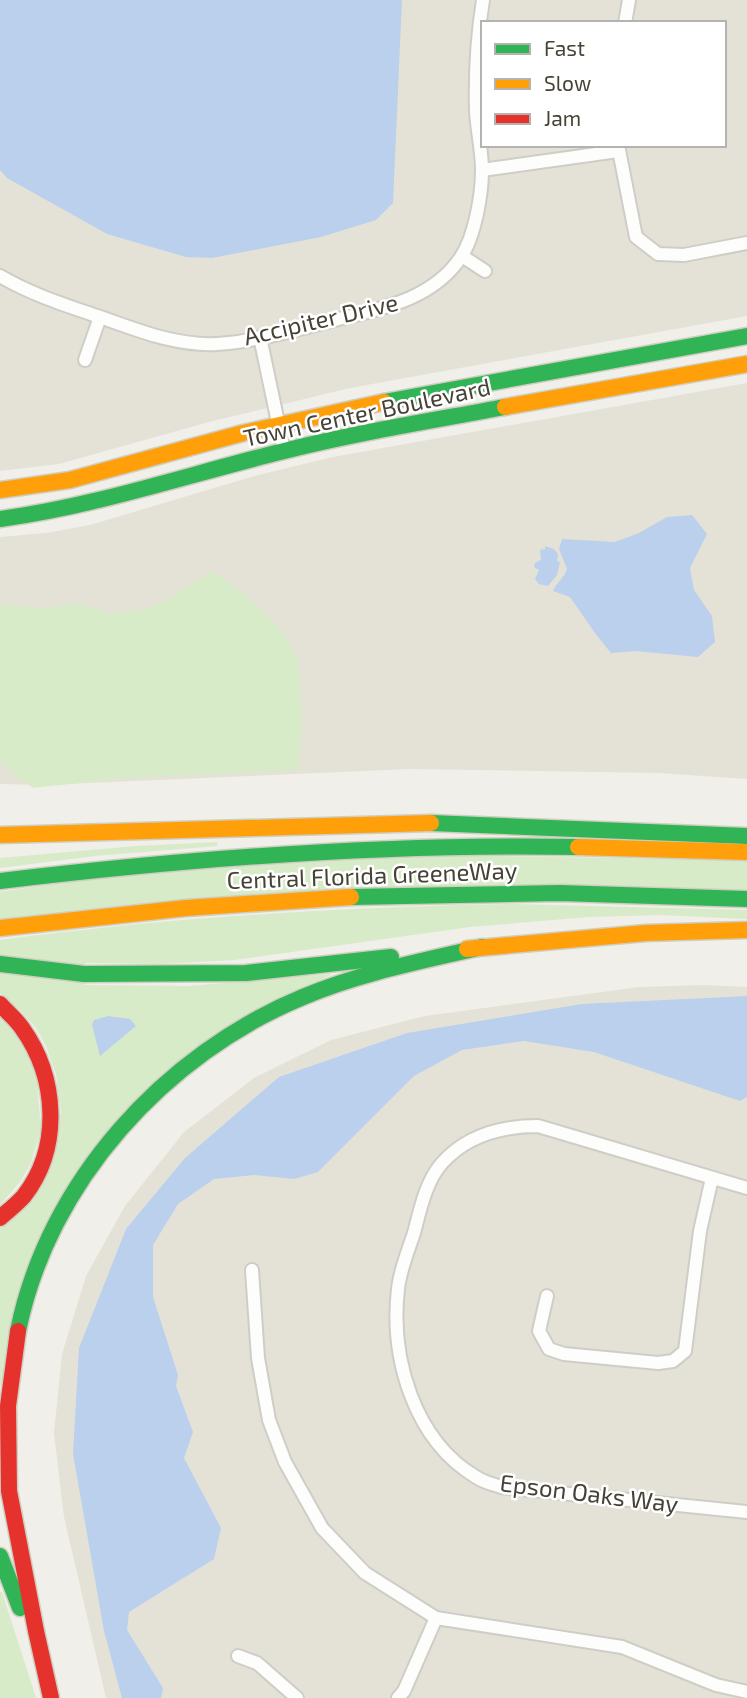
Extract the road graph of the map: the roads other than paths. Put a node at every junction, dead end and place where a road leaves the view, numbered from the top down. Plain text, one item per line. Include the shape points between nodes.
1 (483, 0) edge
2 (629, 0) edge
3 (625, 21) edge
4 (618, 148) edge
5 (482, 170) junction
6 (747, 243) edge
7 (462, 256) junction
8 (485, 271) dead end
9 (0, 276) edge
10 (100, 317) junction
11 (260, 337) junction
12 (747, 337) edge
13 (85, 360) dead end
14 (747, 363) edge
15 (279, 424) junction
16 (284, 451) junction
17 (0, 490) edge
18 (0, 519) edge
19 (297, 828) junction
20 (0, 835) edge
21 (747, 835) edge
22 (0, 851) edge
23 (747, 852) edge
24 (0, 881) edge
25 (747, 899) edge
26 (0, 928) edge
27 (747, 930) edge
28 (482, 947) junction
29 (0, 964) edge
30 (0, 1004) edge
31 (712, 1178) junction
32 (747, 1188) edge
33 (0, 1218) edge
34 (252, 1270) dead end
35 (547, 1296) dead end
36 (747, 1512) edge
37 (0, 1556) edge
38 (436, 1618) junction
39 (238, 1656) dead end
40 (41, 1664) junction
41 (747, 1692) edge
42 (51, 1698) edge
43 (297, 1698) edge
44 (398, 1698) edge

1 - 5 street, Accipiter Drive via 476,60
2 - 3 street
4 - 5 street
4 - 6 street via 636,237 658,254 684,255
5 - 7 street, Accipiter Drive via 477,218
7 - 8 street
7 - 11 street, Accipiter Drive via 435,285 404,302
9 - 10 street, Accipiter Drive via 56,303
10 - 11 street, Accipiter Drive via 175,340 215,344
10 - 13 street
11 - 15 street
12 - 15 main road, Town Center Boulevard
14 - 16 main road, Town Center Boulevard
15 - 16 street
15 - 17 main road, Town Center Boulevard via 108,471
16 - 18 main road, Town Center Boulevard via 95,504
19 - 20 main road
19 - 21 main road via 443,823
19 - 22 main road
23 - 24 main road, Central Florida GreeneWay via 551,846 349,850 157,863
25 - 26 main road, Central Florida GreeneWay via 551,893 351,896 161,909
27 - 28 main road
28 - 29 main road via 246,973 84,974
28 - 40 main road via 335,983 279,1007 225,1038 178,1072 140,1108 107,1144 69,1199 41,1258 20,1321 10,1379 9,1494
30 - 33 main road via 36,1048 51,1090 52,1111 38,1170 20,1199
31 - 32 street, Epson Oaks Way
31 - 35 street via 700,1231 685,1351 673,1361 564,1354 549,1349 539,1331
31 - 36 street, Epson Oaks Way via 538,1126 483,1133 440,1165 425,1195 398,1287 396,1331 410,1395 424,1421 454,1462 478,1479 501,1487
34 - 38 street via 260,1371 269,1420 285,1462 322,1528 365,1573
37 - 40 main road
38 - 41 street via 622,1647 705,1681
38 - 44 street
39 - 43 street via 257,1663
40 - 42 main road

